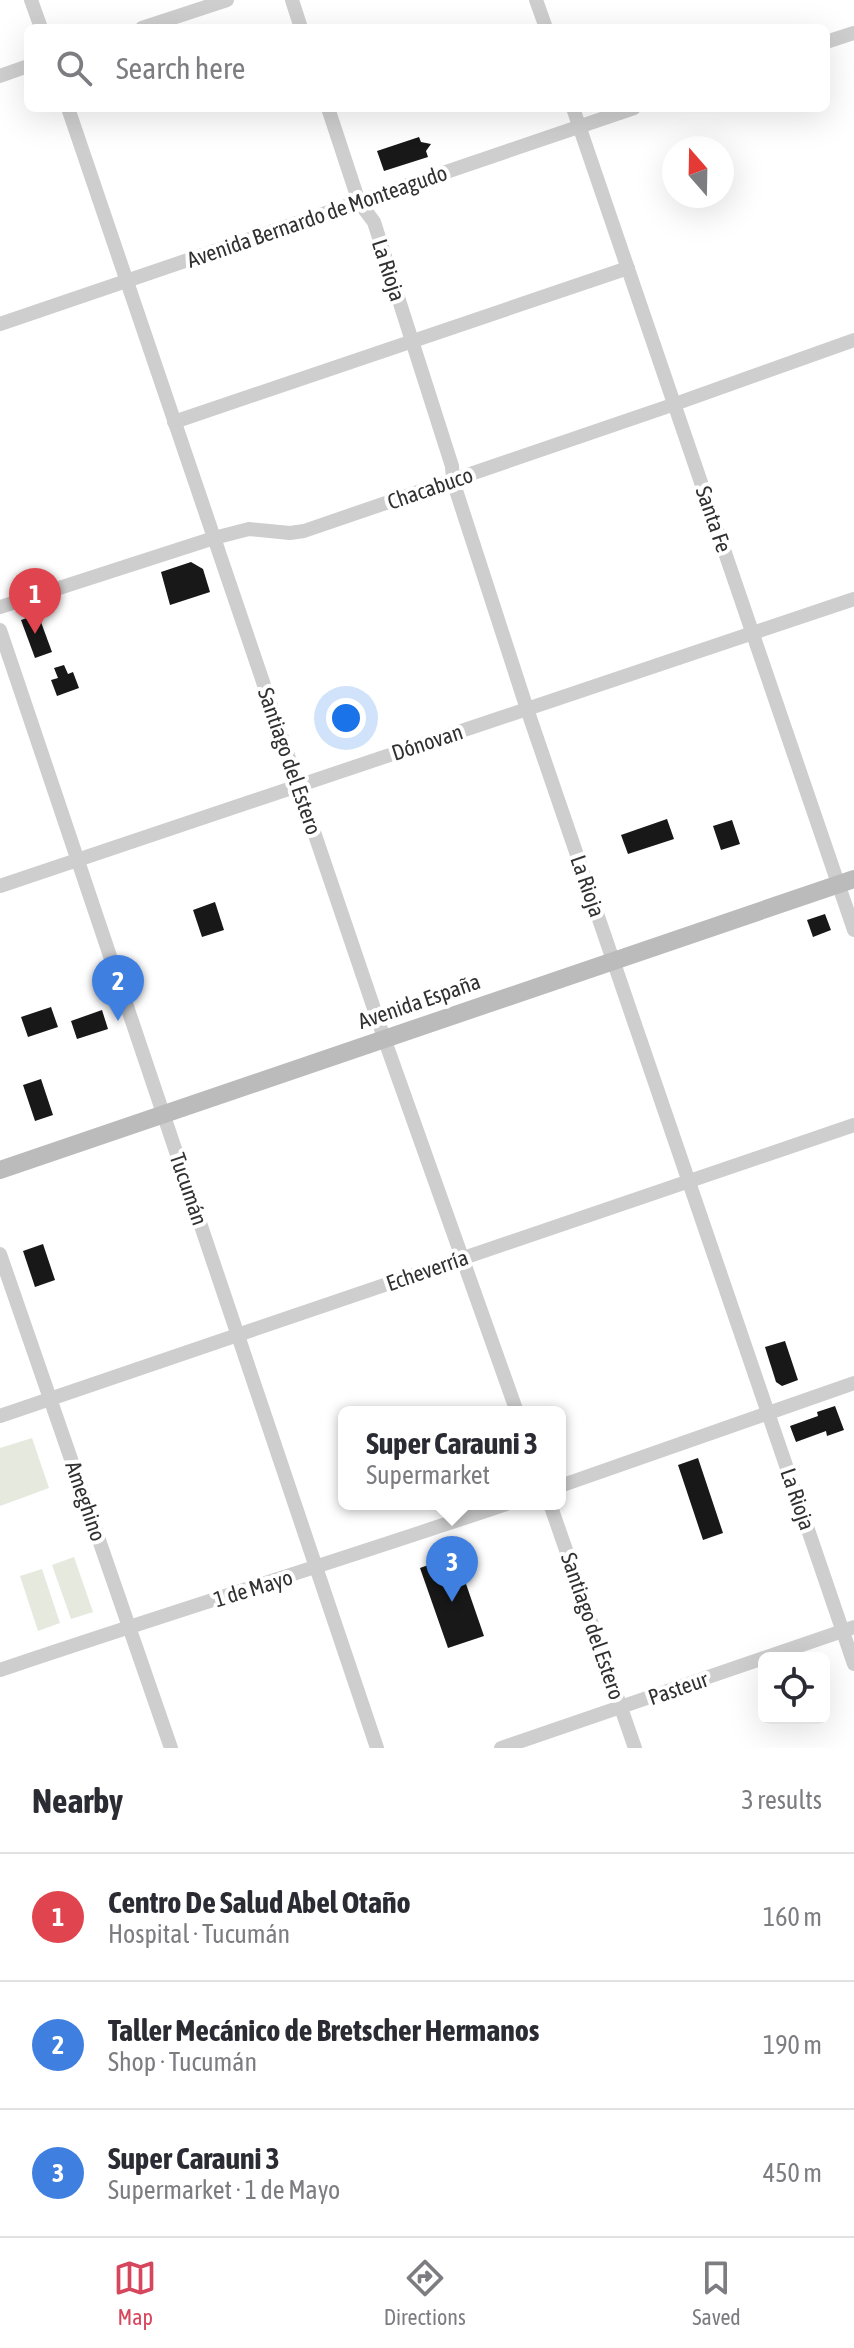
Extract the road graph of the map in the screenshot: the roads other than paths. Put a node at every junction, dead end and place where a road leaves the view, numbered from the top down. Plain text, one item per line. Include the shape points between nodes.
1 (31, 0) edge
2 (227, 0) edge
3 (292, 0) edge
4 (536, 0) edge
5 (40, 24) edge
6 (154, 24) edge
7 (300, 24) edge
8 (545, 24) edge
9 (854, 33) edge
10 (830, 41) edge
11 (24, 67) edge
12 (0, 76) edge
13 (69, 112) edge
14 (329, 112) edge
15 (574, 112) edge
16 (623, 112) edge
17 (580, 127) junction
18 (359, 202) junction
19 (628, 268) junction
20 (126, 281) junction
21 (0, 324) edge
22 (854, 340) edge
23 (413, 343) junction
24 (675, 404) junction
25 (174, 422) junction
26 (453, 481) junction
27 (214, 538) junction
28 (854, 599) edge
29 (0, 607) edge
30 (0, 630) edge
31 (753, 632) junction
32 (527, 709) junction
33 (298, 784) junction
34 (78, 860) junction
35 (846, 881) edge
36 (0, 886) edge
37 (854, 930) edge
38 (613, 960) junction
39 (384, 1038) junction
40 (163, 1115) junction
41 (854, 1125) edge
42 (0, 1170) edge
43 (688, 1181) junction
44 (0, 1254) edge
45 (463, 1257) junction
46 (240, 1335) junction
47 (854, 1383) edge
48 (50, 1399) junction
49 (515, 1406) edge
50 (768, 1413) junction
51 (0, 1416) edge
52 (566, 1484) edge
53 (488, 1510) edge
54 (552, 1510) edge
55 (316, 1569) junction
56 (129, 1626) junction
57 (848, 1628) edge
58 (854, 1664) edge
59 (0, 1670) edge
60 (621, 1708) junction
61 (171, 1748) edge
62 (377, 1748) edge
63 (501, 1748) edge
64 (635, 1748) edge

1 - 5 street
2 - 6 street
3 - 7 street
4 - 8 street
9 - 10 street
11 - 12 street
13 - 20 street, Santiago del Estero
14 - 18 street, La Rioja
15 - 17 street, Santa Fe
16 - 17 street, Avenida Bernardo de Monteagudo
17 - 18 street, Avenida Bernardo de Monteagudo
17 - 19 street, Santa Fe
18 - 20 street, Avenida Bernardo de Monteagudo
18 - 23 street, La Rioja via 374,222
19 - 23 street
19 - 24 street, Santa Fe
20 - 21 street, Avenida Bernardo de Monteagudo
20 - 25 street, Santiago del Estero
22 - 24 street, Chacabuco
23 - 25 street
23 - 26 street, La Rioja
24 - 26 street, Chacabuco
24 - 31 street, Santa Fe
25 - 27 street, Santiago del Estero
26 - 27 street, Chacabuco via 304,531 249,529
26 - 32 street, La Rioja
27 - 29 street, Chacabuco
27 - 33 street, Santiago del Estero
28 - 31 street, Dónovan
30 - 34 street, Tucumán
31 - 32 street, Dónovan
31 - 35 street, Santa Fe
32 - 33 street, Dónovan
32 - 38 street, La Rioja
33 - 34 street, Dónovan
33 - 39 street, Santiago del Estero
34 - 36 street, Dónovan
34 - 40 street, Tucumán
35 - 37 street, Santa Fe
35 - 38 street, Avenida España
38 - 39 street, Avenida España
38 - 43 street, La Rioja
39 - 40 street, Avenida España
39 - 45 street, Santiago del Estero
40 - 42 street, Avenida España
40 - 46 street, Tucumán
41 - 43 street, Echeverría
43 - 45 street, Echeverría
43 - 50 street, La Rioja
44 - 48 street, Ameghino
45 - 46 street, Echeverría
45 - 49 street, Santiago del Estero
46 - 48 street, Echeverría
46 - 55 street, Tucumán
47 - 50 street
48 - 51 street, Echeverría
48 - 56 street, Ameghino
50 - 52 street
50 - 57 street, La Rioja
53 - 55 street, 1 de Mayo
54 - 60 street, Santiago del Estero
55 - 56 street, 1 de Mayo
55 - 62 street, Tucumán
56 - 59 street, 1 de Mayo
56 - 61 street, Ameghino
57 - 58 street, La Rioja
57 - 60 street, Pasteur
60 - 63 street, Pasteur
60 - 64 street, Santiago del Estero

